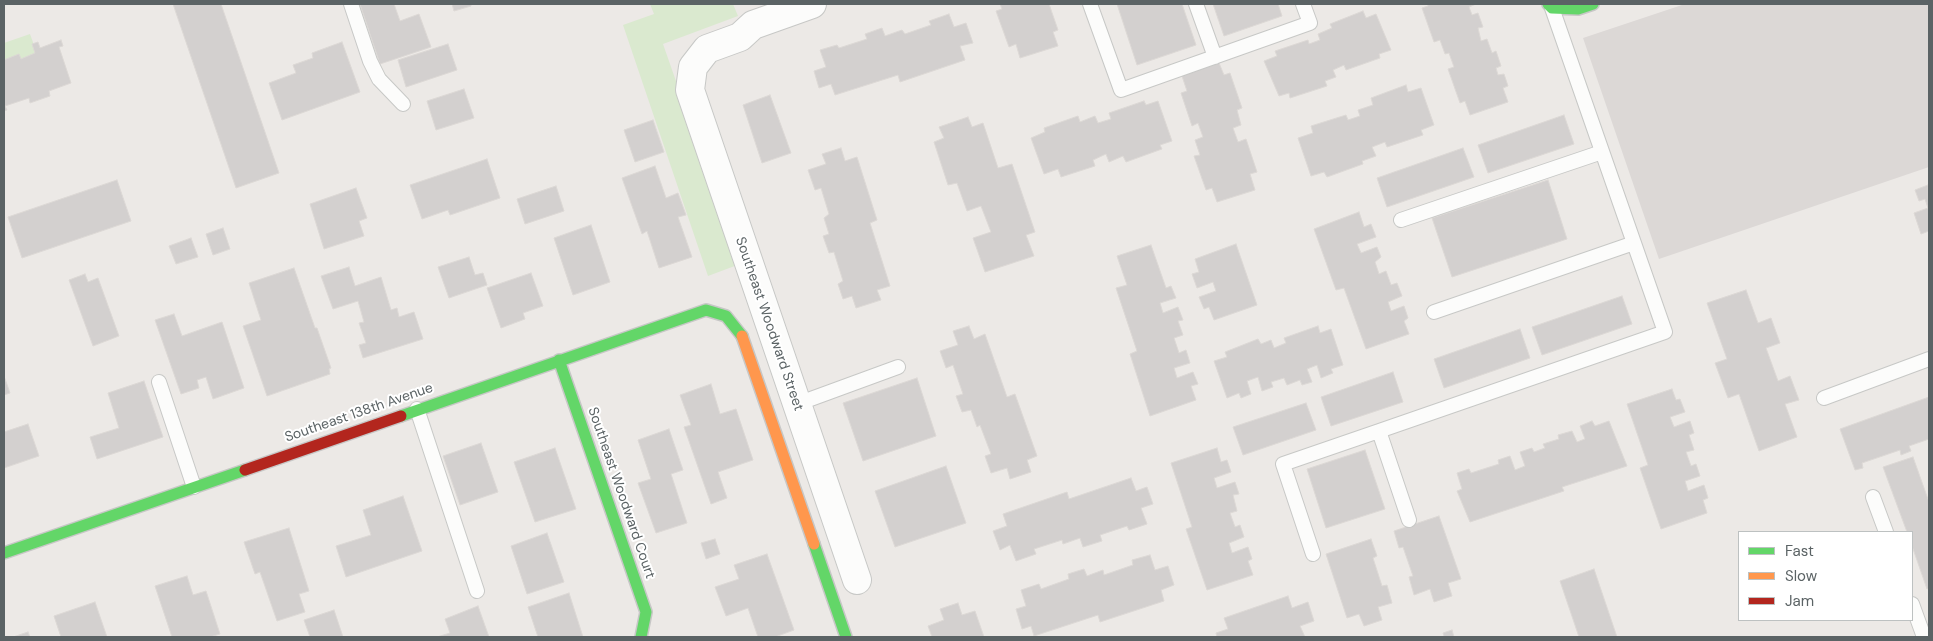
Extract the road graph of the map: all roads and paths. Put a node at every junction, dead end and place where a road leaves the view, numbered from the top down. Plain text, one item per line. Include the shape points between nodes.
1 (351, 4) edge
2 (812, 4) edge
3 (1090, 4) edge
4 (1196, 4) edge
5 (1303, 4) edge
6 (1593, 4) edge
7 (1550, 6) edge
8 (1215, 57) junction
9 (403, 104) dead end
10 (1602, 152) junction
11 (1401, 220) dead end
12 (1634, 243) junction
13 (1434, 312) dead end
14 (726, 316) joint
15 (1929, 359) edge
16 (559, 360) junction
17 (898, 367) dead end
18 (159, 382) dead end
19 (1824, 398) dead end
20 (797, 404) junction
21 (417, 409) junction
22 (1379, 431) junction
23 (194, 487) junction
24 (1873, 496) dead end
25 (1409, 520) dead end
26 (1886, 531) edge
27 (4, 553) edge
28 (1313, 554) dead end
29 (857, 580) dead end
30 (477, 591) dead end
31 (1913, 607) edge
32 (641, 637) edge
33 (846, 637) edge
34 (1924, 637) edge

1 - 9 lane via 379,79
2 - 20 street, Southeast Woodward Street via 753,25 740,37 707,49 693,67 690,90
3 - 8 lane via 1121,90
4 - 8 lane
5 - 8 lane via 1310,23
6 - 7 street via 1578,9
7 - 10 lane
10 - 11 lane
10 - 12 lane
12 - 13 lane
12 - 22 lane via 1665,332
14 - 16 street, Southeast 138th Avenue via 706,310
14 - 33 street, Southeast Woodward Street via 744,339
15 - 19 lane
16 - 21 street, Southeast 138th Avenue
16 - 32 street, Southeast Woodward Court via 646,612
17 - 20 lane
18 - 23 lane
20 - 29 street, Southeast Woodward Street
21 - 23 street, Southeast 138th Avenue
21 - 30 lane
22 - 25 lane
22 - 28 lane via 1283,464
23 - 27 street, Southeast 138th Avenue
24 - 26 lane
31 - 34 lane

